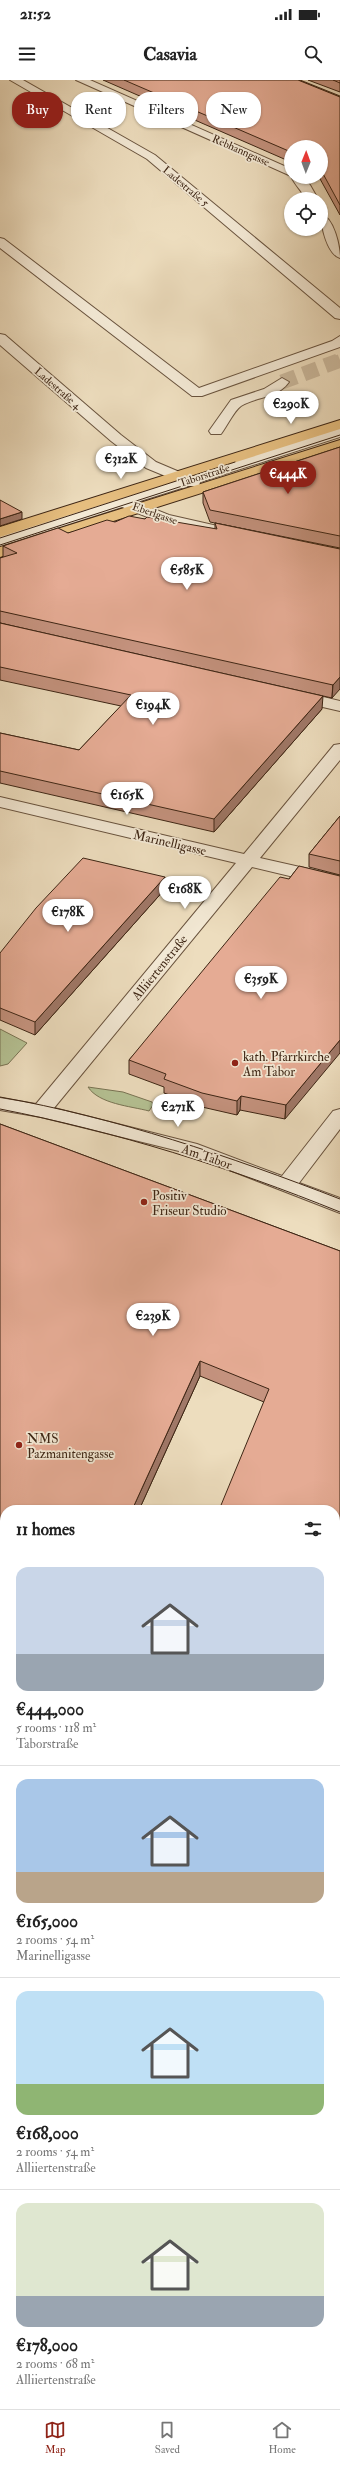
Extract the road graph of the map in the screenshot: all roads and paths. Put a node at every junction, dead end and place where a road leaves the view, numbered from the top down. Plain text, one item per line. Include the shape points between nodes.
1 (16, 80) edge
2 (81, 80) edge
3 (284, 170) edge
4 (328, 231) edge
5 (0, 242) edge
6 (340, 254) edge
7 (340, 315) edge
8 (0, 338) edge
9 (340, 340) tunnel mouth
10 (282, 382) tunnel mouth
11 (340, 424) edge
12 (216, 432) dead end
13 (340, 432) edge
14 (340, 444) edge
15 (182, 478) junction
16 (202, 487) junction
17 (117, 499) junction
18 (136, 508) junction
19 (0, 532) edge
20 (234, 533) edge
21 (0, 541) edge
22 (0, 552) edge
23 (278, 692) edge
24 (340, 706) edge
25 (340, 749) edge
26 (0, 802) edge
27 (246, 860) junction
28 (340, 882) edge
29 (0, 1104) edge
30 (41, 1111) junction
31 (340, 1115) edge
32 (287, 1184) junction
33 (340, 1206) edge

1 - 7 street, Ladestraße 5 via 151,157
2 - 3 street, Rebhanngasse
4 - 6 street
5 - 9 street via 197,393 337,344
8 - 15 street, Ladestraße 4 via 116,438 152,465
10 - 12 street via 269,392 236,403
11 - 15 main road, Taborstraße
13 - 15 street, Taborstraße
14 - 16 main road, Taborstraße
15 - 16 street, Ladestraße 4
15 - 17 main road, Taborstraße
16 - 18 main road, Taborstraße
17 - 18 street, Eberlgasse
17 - 19 main road, Taborstraße
17 - 21 street, Taborstraße
18 - 20 street, Eberlgasse via 165,519
18 - 22 main road, Taborstraße
23 - 24 street
25 - 27 street, Alliiertenstraße
26 - 27 street, Marinelligasse
27 - 28 street, Marinelligasse
27 - 30 street, Alliiertenstraße
29 - 30 street, Am Tabor
30 - 32 street, Am Tabor via 190,1148
31 - 32 street
32 - 33 street, Am Tabor

